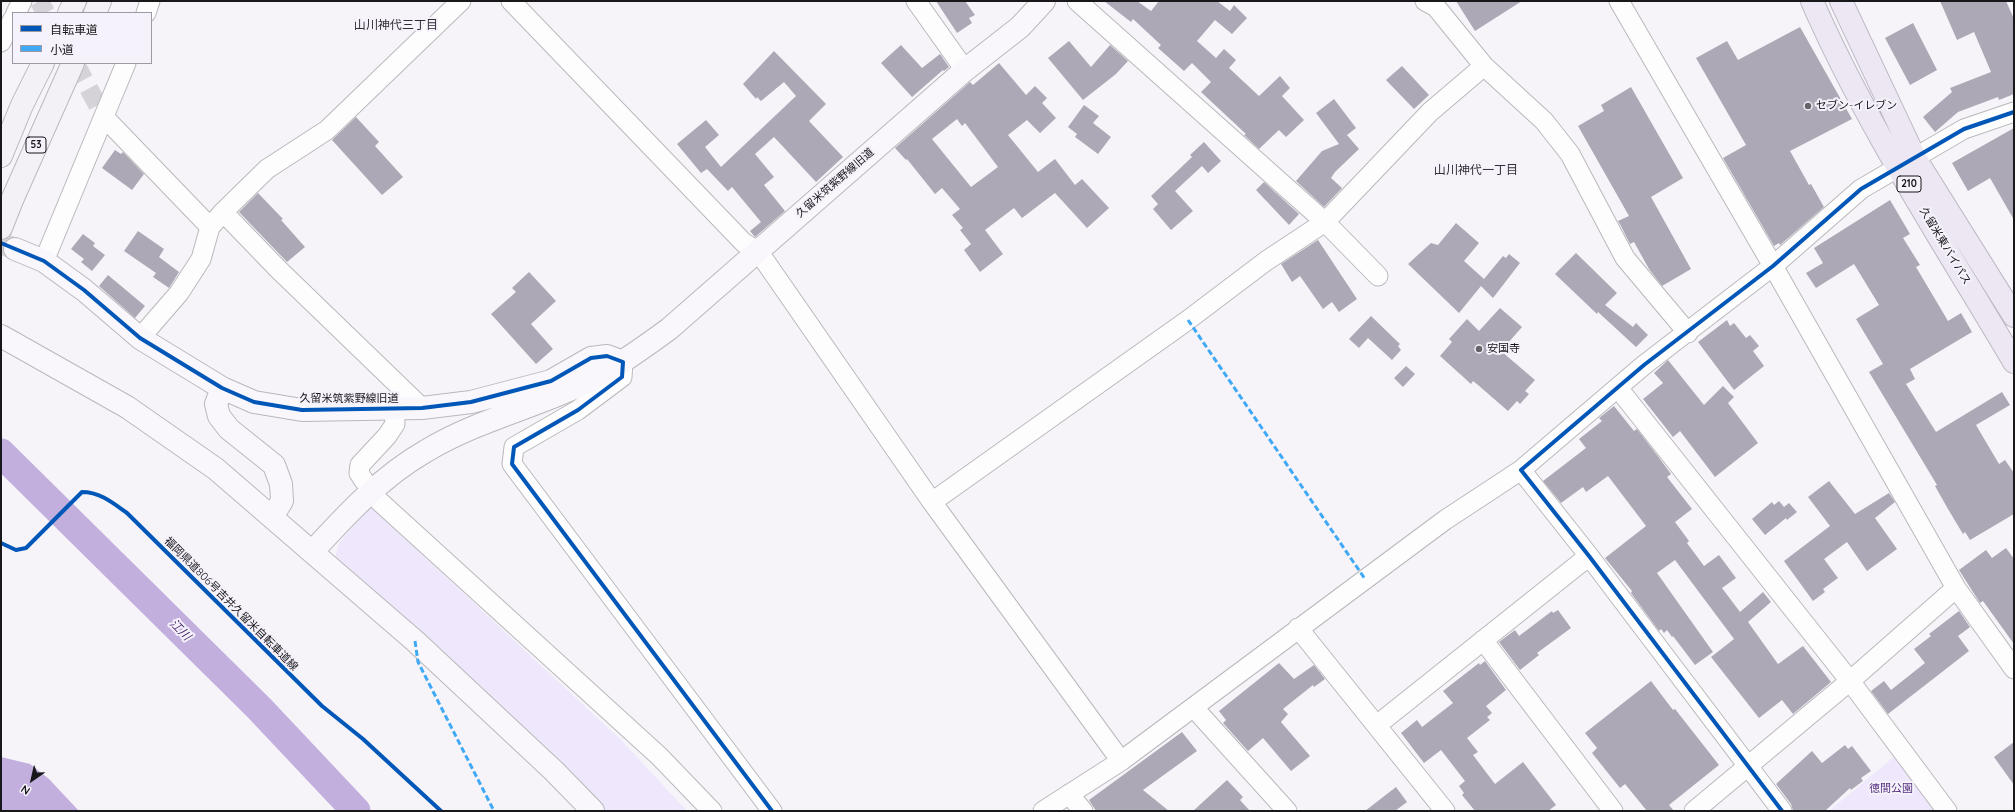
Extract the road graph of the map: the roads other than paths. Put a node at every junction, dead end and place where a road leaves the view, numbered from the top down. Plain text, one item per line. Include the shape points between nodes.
1 (22, 1) edge
2 (75, 1) edge
3 (100, 1) edge
4 (150, 1) edge
5 (460, 1) edge
6 (511, 1) edge
7 (916, 1) edge
8 (1044, 1) edge
9 (1077, 1) edge
10 (1619, 1) edge
11 (1812, 1) edge
12 (1841, 1) edge
13 (1435, 3) edge
14 (16, 12) edge
15 (70, 12) edge
16 (95, 12) edge
17 (146, 12) edge
18 (12, 21) edge
19 (1, 42) edge
20 (42, 64) edge
21 (73, 64) edge
22 (126, 64) edge
23 (1484, 66) junction
24 (965, 70) junction
25 (2014, 112) edge
26 (104, 117) junction
27 (1, 156) edge
28 (1906, 162) junction
29 (223, 212) junction
30 (1325, 222) junction
31 (210, 227) junction
32 (1, 228) edge
33 (15, 249) tunnel mouth
34 (758, 251) junction
35 (44, 261) junction
36 (1773, 266) junction
37 (1378, 276) dead end
38 (2014, 316) edge
39 (1688, 333) junction
40 (1, 336) edge
41 (140, 338) junction
42 (622, 362) junction
43 (2014, 362) edge
44 (222, 388) junction
45 (1618, 388) junction
46 (394, 408) junction
47 (422, 408) junction
48 (1521, 470) junction
49 (364, 481) dead end
50 (379, 501) dead end
51 (932, 502) junction
52 (272, 517) junction
53 (313, 552) junction
54 (1589, 556) junction
55 (1956, 588) junction
56 (1298, 628) junction
57 (1483, 640) junction
58 (2014, 669) edge
59 (1850, 681) junction
60 (1194, 708) junction
61 (1377, 725) junction
62 (1120, 761) junction
63 (1748, 765) junction
64 (1069, 794) junction
65 (593, 811) edge
66 (712, 811) edge
67 (772, 811) edge
68 (1043, 811) edge
69 (1083, 811) edge
70 (1287, 811) edge
71 (1445, 811) edge
72 (1613, 811) edge
73 (1694, 811) edge
74 (1782, 811) edge
75 (1947, 811) edge

1 - 14 street
2 - 15 main road
3 - 16 main road
4 - 17 street
5 - 29 street via 326,130 267,168
6 - 34 street via 744,243
7 - 24 street
8 - 24 street, 久留米筑紫野線旧道 via 1020,27
9 - 30 street
10 - 36 street
11 - 28 highway, 久留米東バイパス / 210 via 1831,45
12 - 28 highway, 久留米東バイパス / 210
13 - 23 street
18 - 19 street
20 - 27 main road, 53
21 - 32 main road, 53
22 - 26 street
23 - 30 street via 1430,112
23 - 39 street via 1544,121 1570,154 1625,258
24 - 34 street, 久留米筑紫野線旧道
25 - 28 street via 1964,130
26 - 31 street
26 - 35 street
28 - 36 street via 1861,189
28 - 38 highway, 久留米東バイパス / 210
28 - 43 highway, 久留米東バイパス / 210
29 - 31 street
29 - 47 street via 278,269
30 - 37 street
30 - 51 street via 1266,261 1188,320
31 - 41 street via 202,259 179,293
33 - 35 street, 久留米筑紫野線旧道
34 - 42 street, 久留米筑紫野線旧道 via 669,329
34 - 51 street
35 - 41 street, 久留米筑紫野線旧道 via 84,290
36 - 39 street
36 - 55 street
39 - 45 street via 1644,365
40 - 52 street via 127,407 216,469
41 - 44 street, 久留米筑紫野線旧道
42 - 47 street, 久留米筑紫野線旧道 via 607,356 591,358 551,381 471,402
42 - 53 street, 久留米筑紫野線旧道 via 575,388 463,431 425,451 385,480 340,522
42 - 67 street via 622,377 578,410 514,447 512,464
44 - 46 street, 久留米筑紫野線旧道 via 254,402 302,410
44 - 52 street via 216,404 219,416 229,429 274,465 281,484 282,501
45 - 48 street
45 - 59 street
46 - 47 street, 久留米筑紫野線旧道
46 - 49 street via 395,424 388,436 360,465 359,473
48 - 54 street
48 - 56 street via 1445,520
50 - 66 street via 659,756
51 - 62 street
52 - 53 street
53 - 65 street via 415,641
54 - 57 street
54 - 63 street
55 - 58 street
55 - 59 street
56 - 60 street
56 - 61 street
57 - 61 street
57 - 72 street
59 - 63 street
59 - 75 street
60 - 62 street
60 - 70 street
61 - 71 street
62 - 64 street
63 - 73 street
63 - 74 street
64 - 68 street
64 - 69 street

